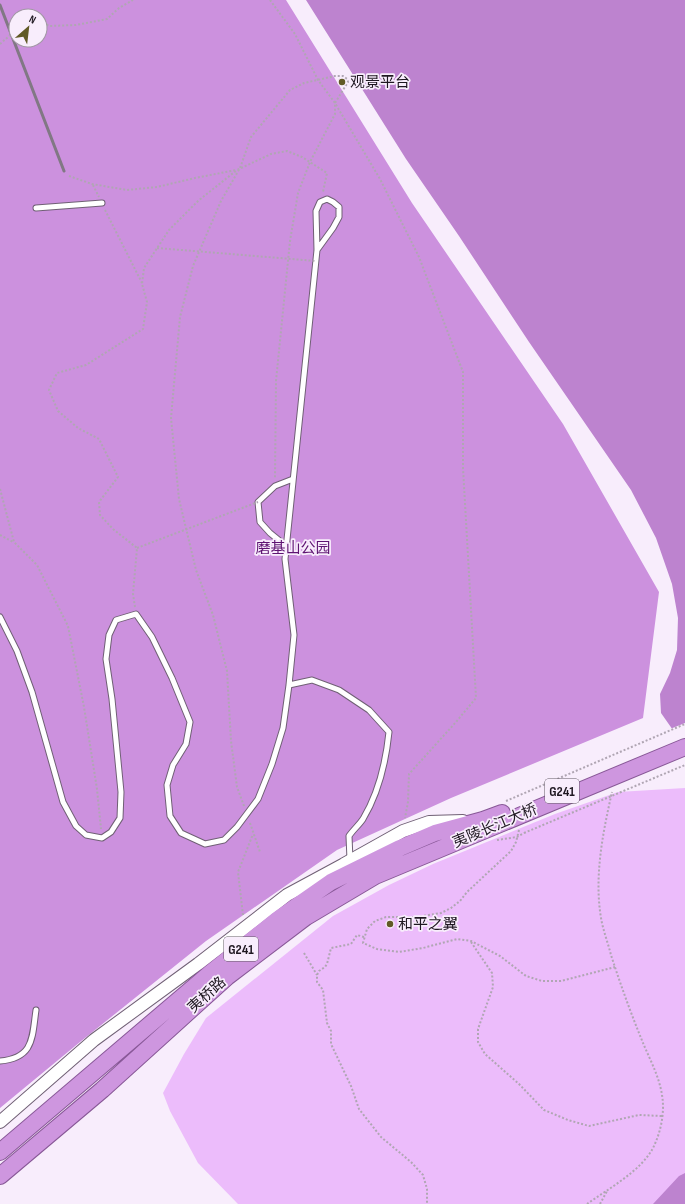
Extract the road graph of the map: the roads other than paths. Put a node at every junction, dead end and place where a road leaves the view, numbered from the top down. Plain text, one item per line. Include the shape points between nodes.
1 (102, 203) road end
2 (36, 208) dead end
3 (317, 250) junction
4 (293, 479) junction
5 (286, 546) junction
6 (0, 617) edge
7 (289, 685) junction
8 (685, 739) edge
9 (685, 748) edge
10 (483, 820) junction
11 (435, 833) joint
12 (438, 850) joint
13 (346, 862) junction
14 (36, 1010) dead end
15 (0, 1061) edge
16 (0, 1122) edge
17 (0, 1152) edge
18 (0, 1176) edge

1 - 2 lane
3 - 3 lane via 316,211 320,202 327,200 339,207 338,217
3 - 4 lane
4 - 5 lane
4 - 5 lane via 275,486 258,502 260,522 270,534
5 - 7 lane via 285,559 294,635
6 - 7 lane via 17,651 32,692 63,802 76,826 86,835 102,838 111,832 120,818 121,792 106,659 109,635 116,620 136,614 159,651 190,722 186,744 173,765 167,785 170,816 181,833 205,844 224,840 238,827 258,799 283,728
7 - 13 lane via 312,680 339,690 369,710 389,732 387,750 374,794 362,819 349,836
8 - 10 highway, 夷陵长江大桥 / G241 via 608,774
9 - 12 highway, 夷陵长江大桥 / G241
10 - 11 highway, 夷陵长江大桥 / G241
10 - 13 street via 429,822 403,830
11 - 17 highway, 夷桥路 / G241 via 331,882 278,919 209,974
12 - 18 highway, 夷桥路 / G241 via 375,876 306,918 227,977 102,1090
13 - 16 street via 286,895 94,1040
14 - 15 lane via 32,1041 23,1055 12,1060

